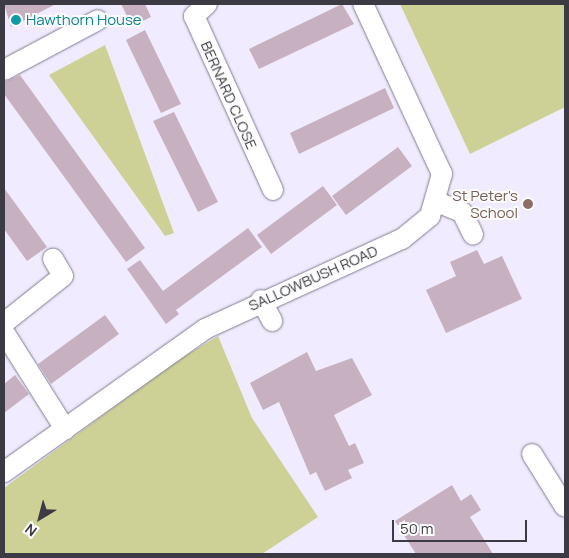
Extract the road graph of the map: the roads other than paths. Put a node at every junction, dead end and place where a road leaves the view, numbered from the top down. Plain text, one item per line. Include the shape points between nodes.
1 (207, 4) edge
2 (363, 4) edge
3 (98, 20) dead end
4 (4, 70) edge
5 (273, 190) dead end
6 (437, 202) junction
7 (473, 235) dead end
8 (53, 259) dead end
9 (261, 300) junction
10 (272, 321) dead end
11 (4, 323) edge
12 (4, 332) edge
13 (65, 429) junction
14 (532, 454) dead end
15 (4, 472) edge
16 (565, 507) edge

1 - 5 street, BERNARD CLOSE via 194,16
2 - 6 street, SALLOWBUSH ROAD via 437,158 442,174
3 - 4 street
6 - 7 street via 462,212
6 - 9 street, SALLOWBUSH ROAD via 419,229 402,239
8 - 11 street via 63,276
9 - 10 street
9 - 13 street, SALLOWBUSH ROAD via 205,329
12 - 13 street
13 - 15 street, SALLOWBUSH ROAD
14 - 16 street

